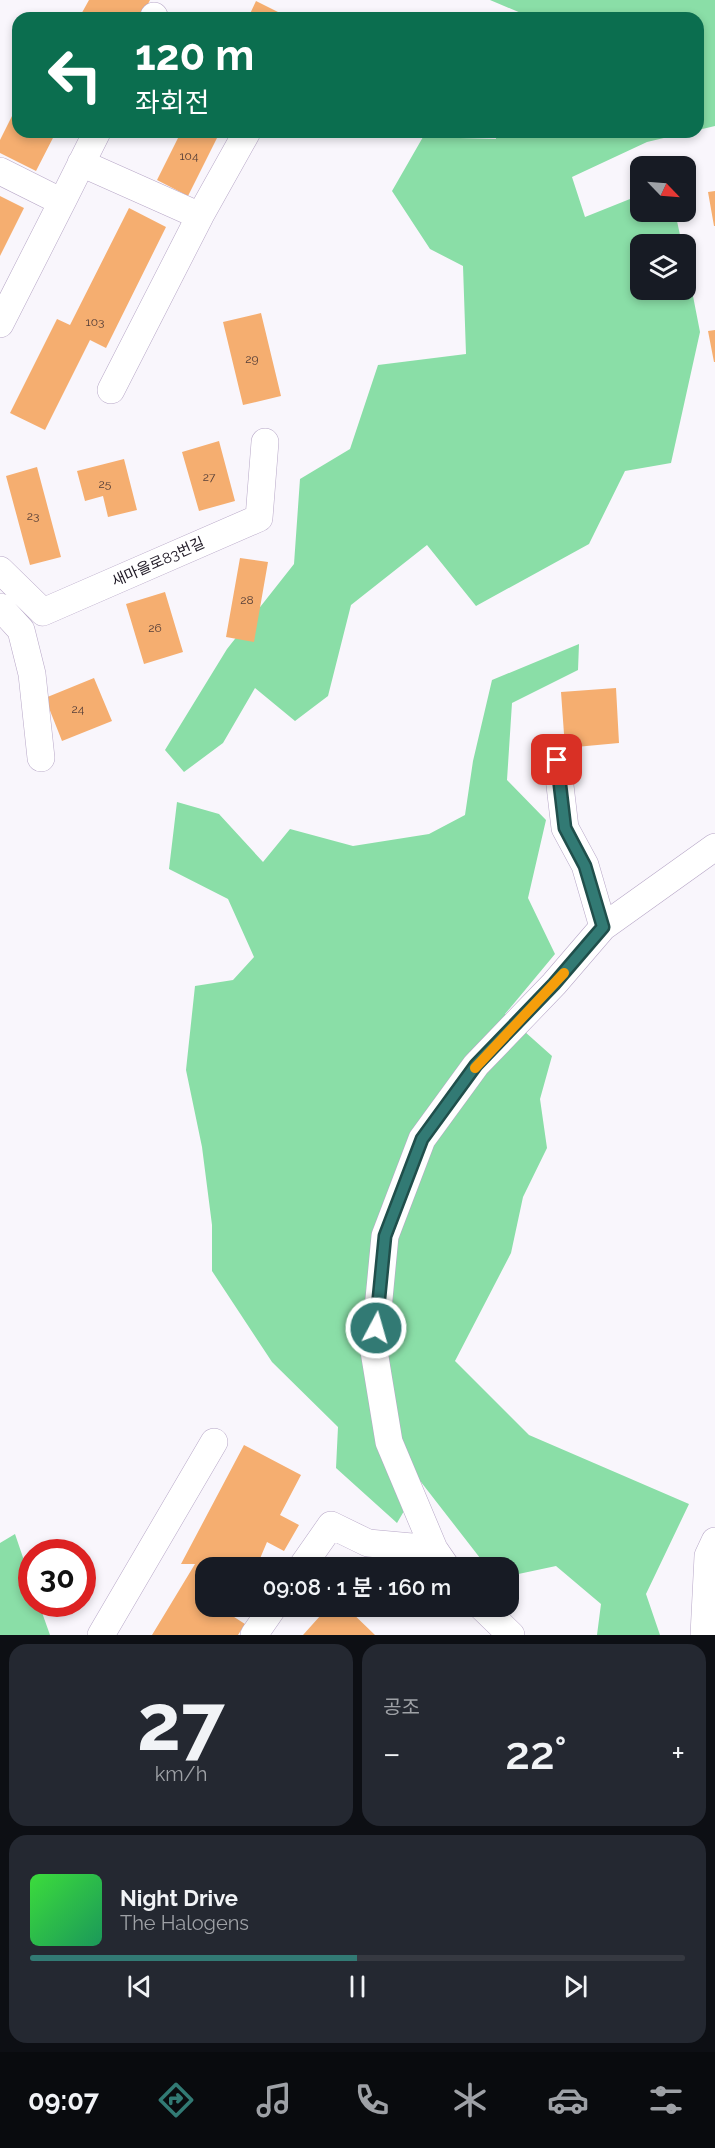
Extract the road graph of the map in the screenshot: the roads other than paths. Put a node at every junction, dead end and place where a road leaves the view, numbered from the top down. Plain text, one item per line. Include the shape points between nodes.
1 (94, 138) edge
2 (244, 138) edge
3 (81, 163) junction
4 (0, 171) edge
5 (62, 202) junction
6 (200, 216) junction
7 (0, 324) edge
8 (111, 390) dead end
9 (265, 442) dead end
10 (0, 570) edge
11 (0, 607) edge
12 (41, 758) dead end
13 (557, 760) dead end
14 (715, 847) edge
15 (603, 927) junction
16 (214, 1442) dead end
17 (715, 1541) edge
18 (309, 1557) edge
19 (435, 1557) edge
20 (440, 1557) edge
21 (266, 1617) edge
22 (492, 1617) edge
23 (101, 1635) edge
24 (254, 1635) edge
25 (511, 1635) edge
26 (704, 1635) edge

1 - 3 street
2 - 6 street
3 - 5 street
3 - 6 street
4 - 5 street
5 - 7 street
6 - 8 street
9 - 10 street, 새마을로83번길 via 259,518 43,612
11 - 12 street via 21,630 30,663
13 - 15 street via 565,828 585,866
14 - 15 street
15 - 20 street via 476,1065 422,1139 385,1236 374,1351 389,1442
16 - 23 street
17 - 26 street via 708,1556
18 - 19 street via 331,1525 368,1543
21 - 24 street
22 - 25 street

